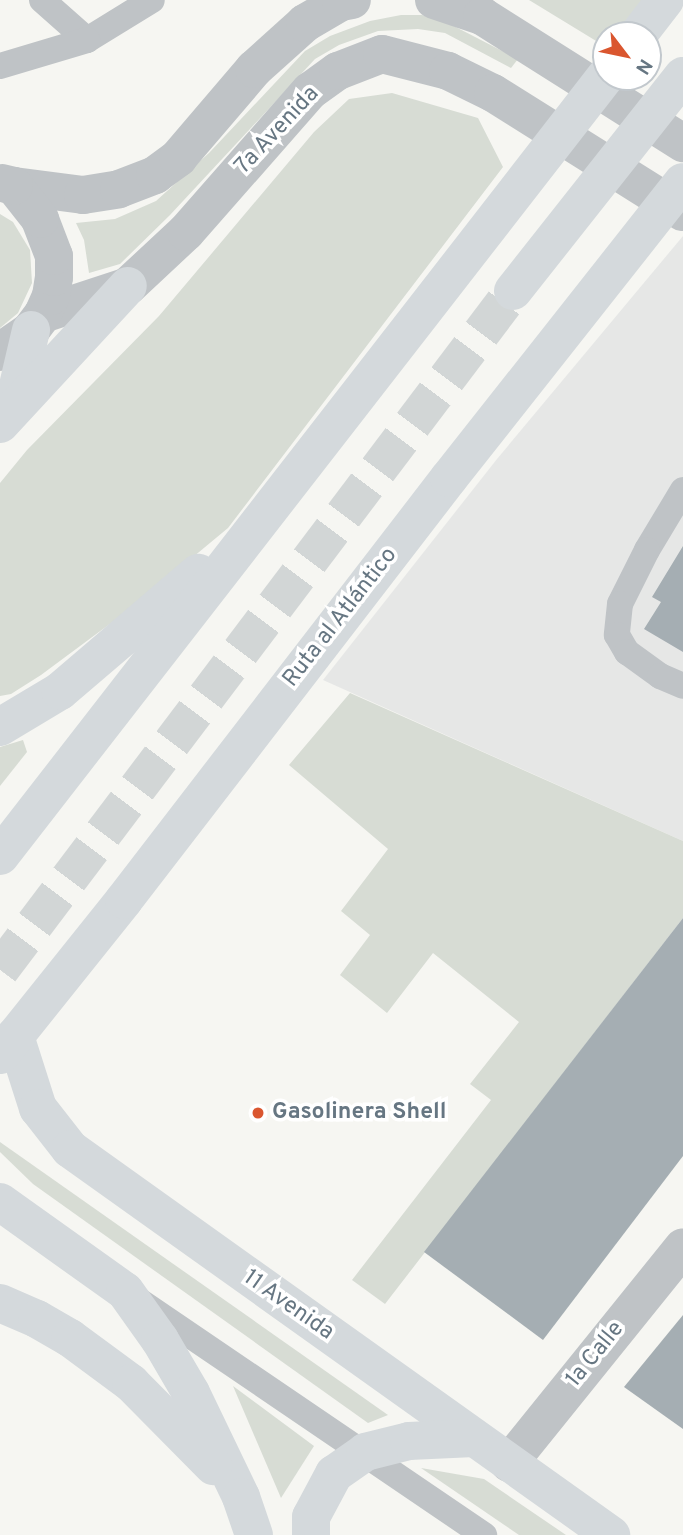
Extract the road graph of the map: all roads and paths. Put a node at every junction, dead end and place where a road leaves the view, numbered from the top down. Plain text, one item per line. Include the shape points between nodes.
1 (42, 0) edge
2 (152, 0) edge
3 (352, 0) edge
4 (434, 0) edge
5 (665, 0) edge
6 (649, 21) edge
7 (87, 40) junction
8 (0, 66) edge
9 (683, 76) edge
10 (594, 91) edge
11 (683, 144) edge
12 (683, 182) edge
13 (7, 184) edge
14 (683, 212) edge
15 (128, 286) junction
16 (513, 291) tunnel mouth
17 (37, 322) junction
18 (0, 352) edge
19 (6, 417) edge
20 (683, 490) edge
21 (261, 519) junction
22 (683, 686) edge
23 (0, 727) edge
24 (0, 856) edge
25 (7, 1045) edge
26 (0, 1202) edge
27 (683, 1247) edge
28 (125, 1291) junction
29 (0, 1303) edge
30 (474, 1438) junction
31 (365, 1452) junction
32 (509, 1463) junction
33 (241, 1497) junction
34 (254, 1535) edge
35 (311, 1535) edge
36 (484, 1535) edge
37 (611, 1535) edge

1 - 7 lane
2 - 7 lane
3 - 13 street via 304,23 254,69 178,158 155,175 118,189 83,195
4 - 11 street via 482,16 529,43
5 - 6 main road
7 - 8 lane
9 - 16 main road
10 - 21 main road
12 - 25 main road, Ruta al Atlántico
13 - 17 street via 40,219 54,256 51,296
14 - 15 street, 7a Avenida via 493,93 448,71 382,54 338,71 310,91 186,232
15 - 17 street, 7a Avenida
15 - 19 main road
17 - 18 street, 7a Avenida
17 - 19 main road
20 - 22 lane via 620,604 617,635 626,652 660,677
21 - 23 main road via 60,691
21 - 24 main road
25 - 30 main road, 11 Avenida via 38,1108 70,1149
26 - 28 main road
27 - 32 street, 1a Calle
28 - 31 lane
28 - 33 main road via 191,1393
29 - 33 main road via 70,1338 131,1383
30 - 31 main road via 409,1441
30 - 32 main road, 11 Avenida
31 - 35 main road via 334,1474 311,1517
31 - 36 lane
32 - 37 main road, 11 Avenida
33 - 34 main road

